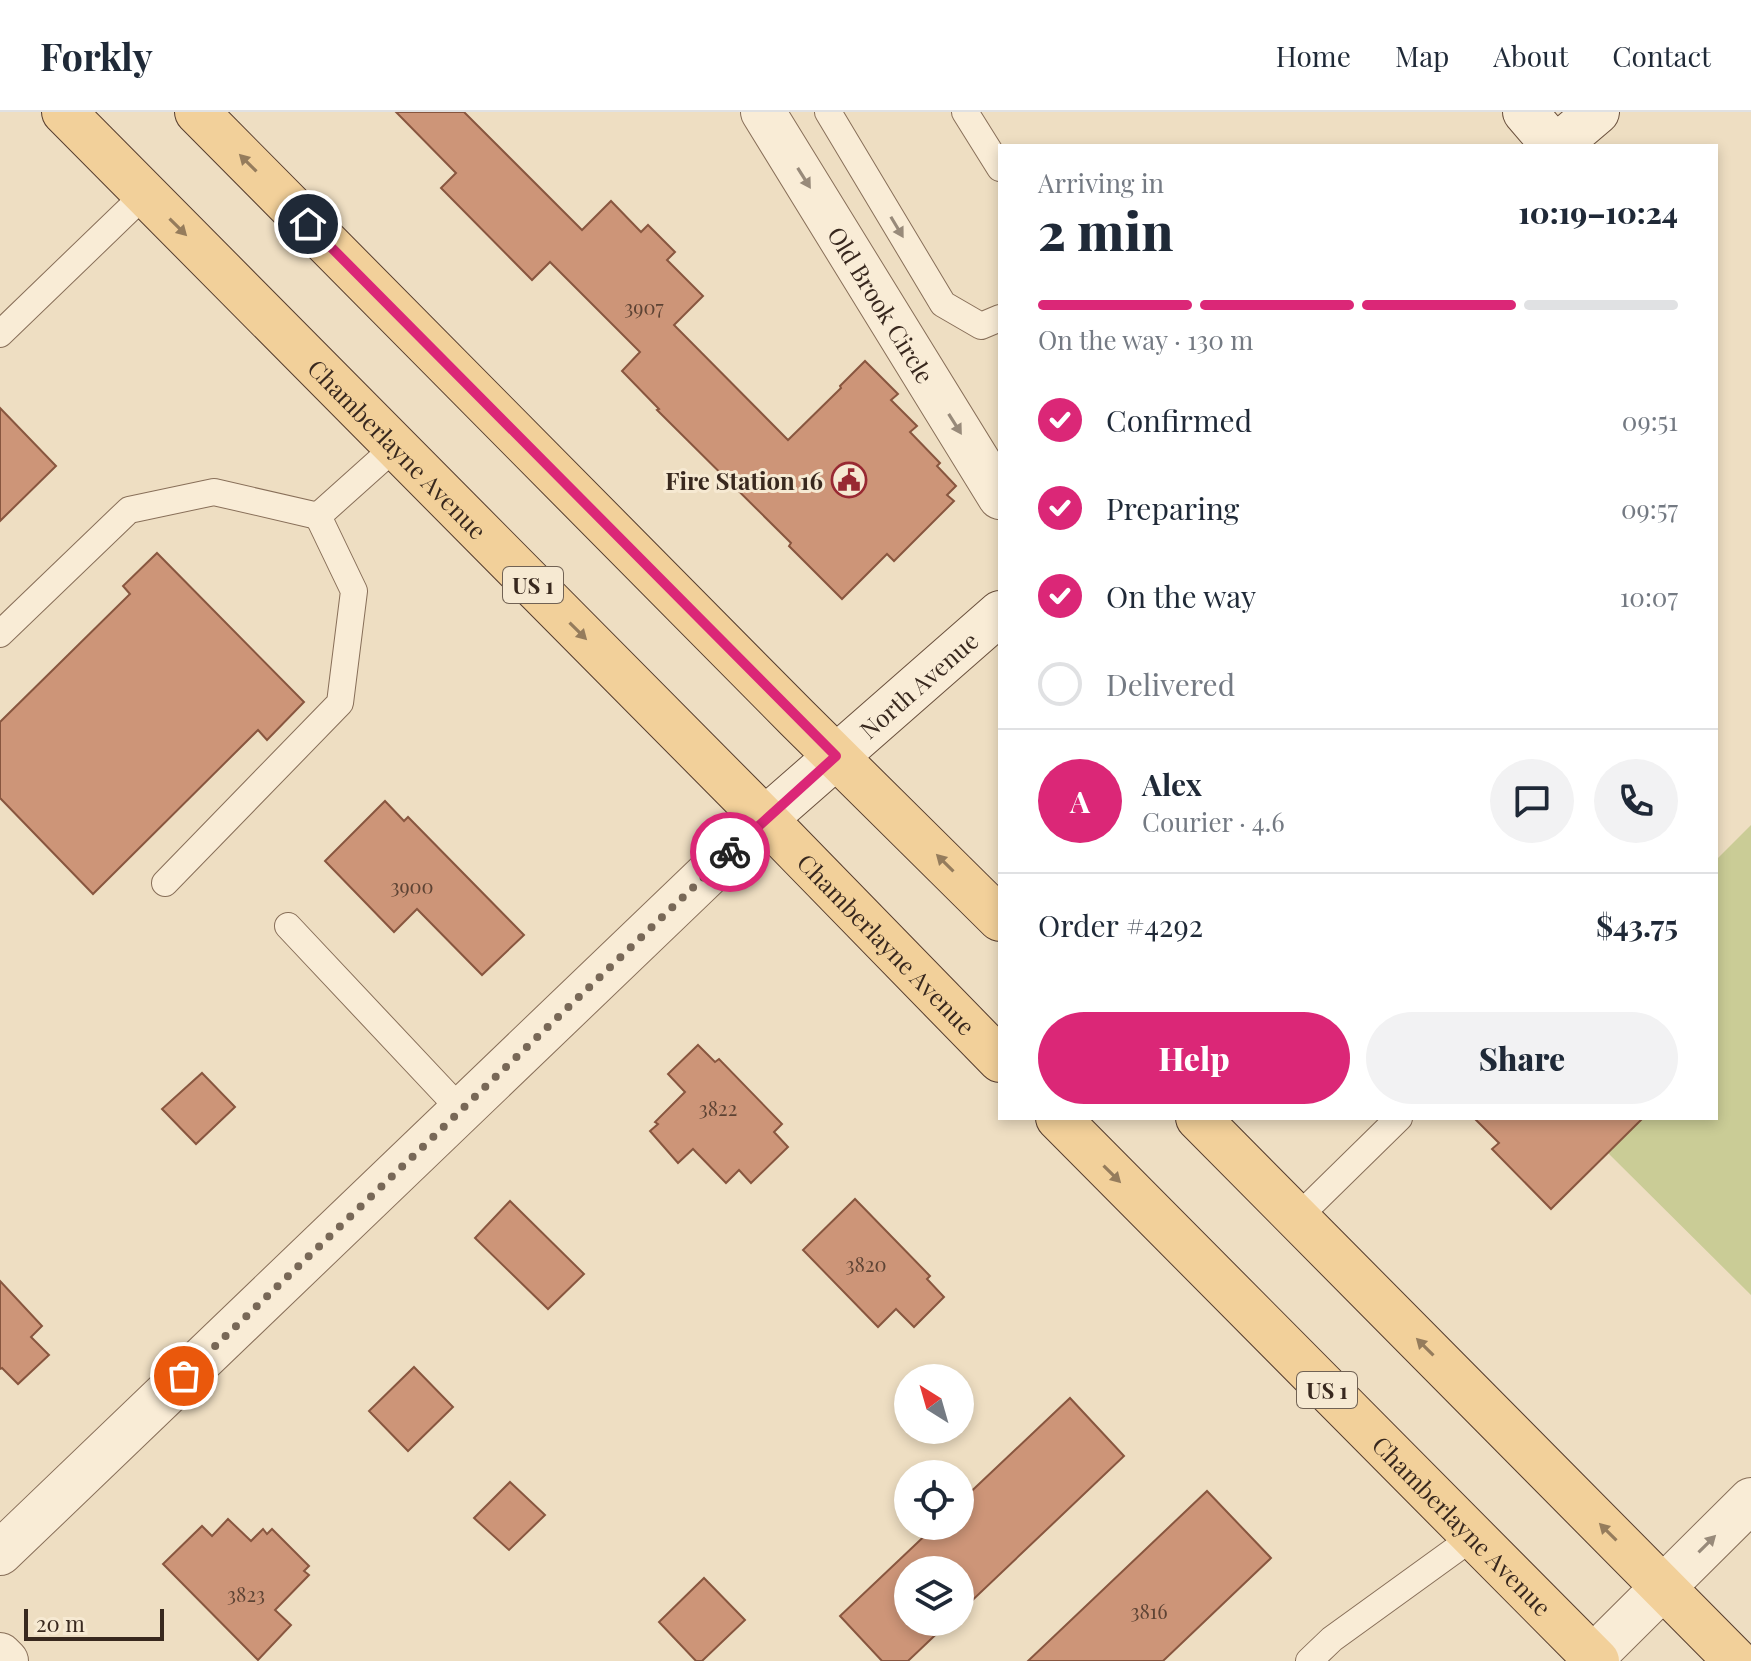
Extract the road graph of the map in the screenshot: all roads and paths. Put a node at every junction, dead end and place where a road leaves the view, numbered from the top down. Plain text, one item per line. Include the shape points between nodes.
1 (64, 112) edge
2 (197, 112) edge
3 (763, 112) edge
4 (828, 112) edge
5 (965, 112) edge
6 (1525, 112) edge
7 (1597, 112) edge
8 (1554, 144) edge
9 (1558, 144) edge
10 (998, 165) edge
11 (145, 194) junction
12 (998, 319) edge
13 (0, 334) edge
14 (395, 447) junction
15 (998, 494) edge
16 (318, 516) junction
17 (998, 615) edge
18 (0, 634) edge
19 (836, 756) junction
20 (765, 819) junction
21 (165, 883) dead end
22 (998, 917) edge
23 (288, 926) dead end
24 (998, 1058) edge
25 (461, 1110) junction
26 (1060, 1120) edge
27 (1397, 1120) edge
28 (1213, 1123) edge
29 (1297, 1218) junction
30 (1751, 1500) edge
31 (1473, 1537) junction
32 (0, 1553) edge
33 (1663, 1587) junction
34 (0, 1655) edge
35 (1595, 1659) edge
36 (6, 1661) edge
37 (1309, 1661) edge
38 (1736, 1661) edge

1 - 11 main road, Chamberlayne Avenue / US 1
19 -> 2 main road
3 -> 15 street, Old Brook Circle
4 -> 12 lane via 943,304 981,326
5 - 10 lane
6 - 8 street
7 - 9 street
11 - 13 lane
11 -> 14 main road, Chamberlayne Avenue / US 1
14 - 16 lane
14 -> 20 main road, Chamberlayne Avenue / US 1
16 - 18 lane via 214,492 129,510
16 - 21 lane via 354,591 340,703
17 - 19 street, North Avenue
19 - 20 street, North Avenue
22 -> 19 main road
20 - 24 main road, Chamberlayne Avenue / US 1
20 - 25 street, North Avenue
23 - 25 lane
25 - 32 street, North Avenue
26 -> 31 main road, Chamberlayne Avenue / US 1
27 - 29 lane
28 - 29 main road
33 -> 29 main road
33 -> 30 street
31 - 35 main road, Chamberlayne Avenue / US 1
31 - 37 lane
33 - 35 street
33 - 38 main road
34 - 36 street

